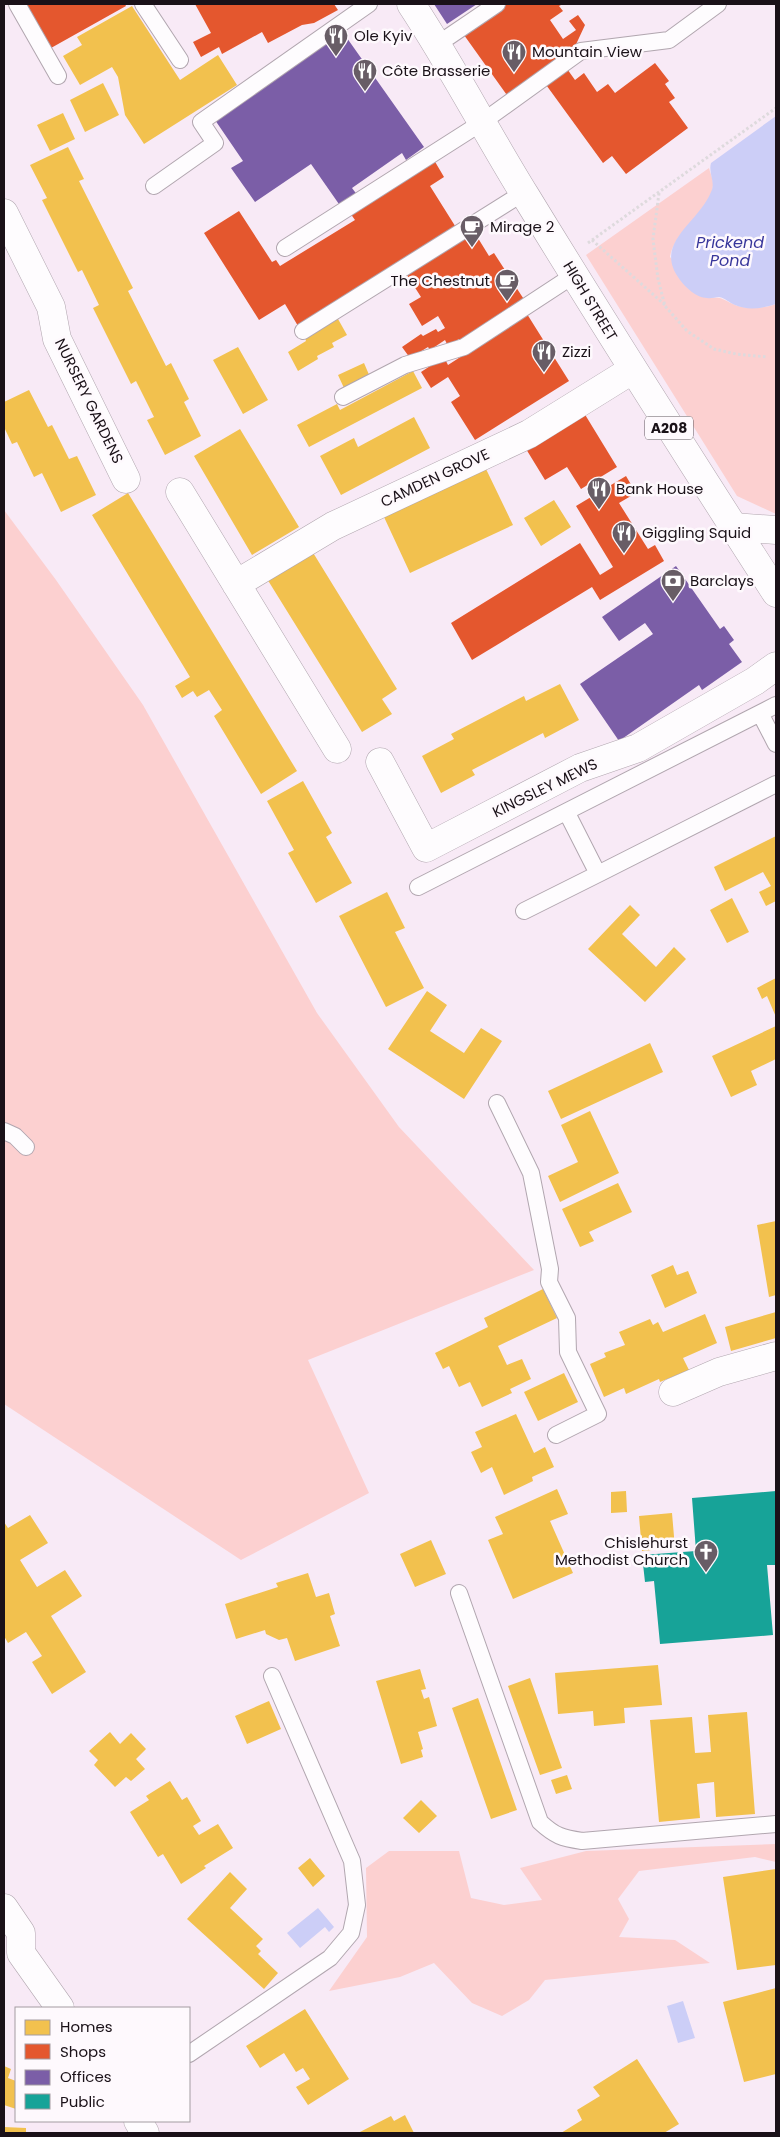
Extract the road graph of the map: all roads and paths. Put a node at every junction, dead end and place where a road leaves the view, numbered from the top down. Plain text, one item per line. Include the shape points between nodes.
1 (17, 4) edge
2 (144, 4) edge
3 (369, 4) edge
4 (411, 4) edge
5 (496, 4) edge
6 (718, 4) edge
7 (438, 44) junction
8 (180, 60) dead end
9 (58, 76) dead end
10 (776, 108) edge
11 (481, 123) junction
12 (154, 186) dead end
13 (659, 192) junction
14 (523, 193) junction
15 (4, 213) edge
16 (610, 228) dead end
17 (592, 240) dead end
18 (285, 248) dead end
19 (574, 275) junction
20 (665, 306) junction
21 (303, 331) dead end
22 (767, 357) dead end
23 (632, 370) junction
24 (342, 397) dead end
25 (126, 480) dead end
26 (180, 492) dead end
27 (733, 527) junction
28 (776, 530) edge
29 (236, 584) junction
30 (776, 593) edge
31 (776, 666) edge
32 (776, 705) edge
33 (761, 714) junction
34 (776, 744) edge
35 (337, 749) dead end
36 (380, 762) dead end
37 (776, 784) edge
38 (566, 812) junction
39 (598, 874) junction
40 (418, 888) dead end
41 (524, 911) dead end
42 (497, 1103) dead end
43 (4, 1131) edge
44 (26, 1147) dead end
45 (776, 1356) edge
46 (673, 1392) dead end
47 (556, 1434) dead end
48 (459, 1593) dead end
49 (272, 1676) dead end
50 (776, 1824) edge
51 (4, 1908) edge
52 (12, 1957) edge
53 (59, 2007) edge
54 (190, 2053) edge
55 (139, 2122) edge
56 (145, 2133) edge

1 - 9 lane
2 - 8 lane
3 - 12 lane via 201,122 216,143
4 - 7 street, HIGH STREET / A208
5 - 7 lane
6 - 11 lane via 669,40 581,52
7 - 11 street, HIGH STREET / A208
10 - 13 path
11 - 14 street, HIGH STREET / A208
11 - 18 lane
13 - 16 path
13 - 20 path via 653,239
14 - 19 street, HIGH STREET / A208
14 - 21 lane
15 - 25 street, NURSERY GARDENS via 51,306 57,339
17 - 20 path
19 - 23 street, HIGH STREET / A208
19 - 24 lane via 464,347 405,364
20 - 22 path via 686,331 714,349
23 - 27 street, HIGH STREET / A208
23 - 29 street, CAMDEN GROVE via 529,434 333,526
26 - 29 street
27 - 28 street
27 - 30 street, HIGH STREET / A208
29 - 35 street
31 - 36 street, KINGSLEY MEWS via 638,748 580,768 426,848
32 - 33 lane
33 - 34 lane
33 - 38 lane
37 - 39 lane
38 - 39 lane
38 - 40 lane
39 - 41 lane
42 - 47 lane via 531,1173 550,1269 549,1282 567,1318 568,1352 598,1414
43 - 44 lane
45 - 46 street via 719,1372
48 - 50 lane via 540,1822 550,1832 561,1838 582,1840
49 - 54 lane via 352,1861 357,1905 351,1933 330,1958
51 - 52 street via 21,1933
52 - 53 street
55 - 56 street

